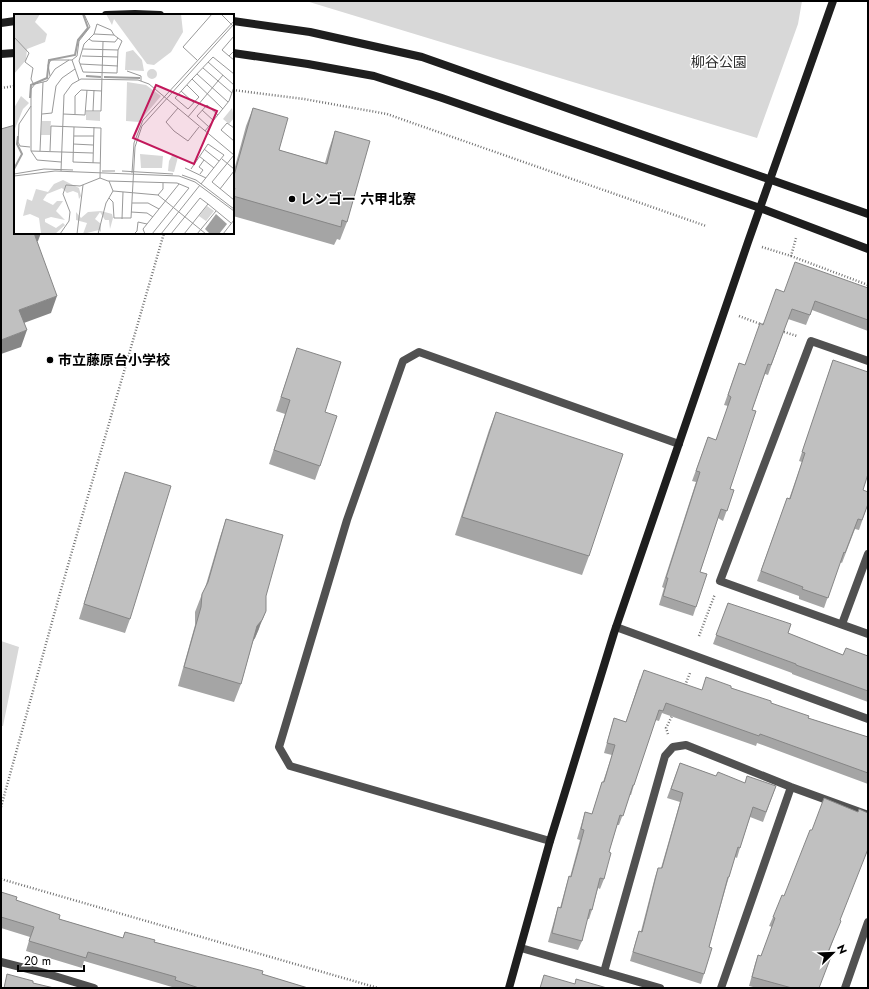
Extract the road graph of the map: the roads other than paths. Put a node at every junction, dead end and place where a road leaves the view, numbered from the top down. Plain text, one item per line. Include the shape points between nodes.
1 (833, 1) edge
2 (14, 21) edge
3 (234, 22) edge
4 (1, 23) edge
5 (14, 53) edge
6 (234, 53) edge
7 (1, 54) edge
8 (770, 180) junction
9 (760, 208) junction
10 (868, 214) edge
11 (868, 249) edge
12 (868, 361) edge
13 (679, 444) junction
14 (868, 554) edge
15 (842, 624) junction
16 (616, 626) junction
17 (868, 634) edge
18 (868, 719) edge
19 (791, 787) junction
20 (868, 814) edge
21 (550, 841) junction
22 (868, 922) edge
23 (521, 948) junction
24 (1, 962) edge
25 (604, 972) junction
26 (94, 988) edge
27 (509, 988) edge
28 (660, 988) edge
29 (721, 988) edge
30 (845, 988) edge

1 - 8 street
2 - 4 street
3 - 8 street via 310,32 422,57
5 - 7 street
6 - 9 street via 374,76
8 - 9 street
8 - 10 street
9 - 11 street
9 - 13 street
12 - 15 street via 811,341 720,581
13 - 16 street
13 - 21 street via 420,352 403,361 347,520 279,747 290,766
14 - 15 street
15 - 17 street
16 - 18 street
16 - 21 street
19 - 20 street
19 - 25 street via 686,745 673,747 665,756
19 - 29 street
21 - 23 street
22 - 30 street
23 - 25 street
23 - 27 street
24 - 26 street
25 - 28 street

